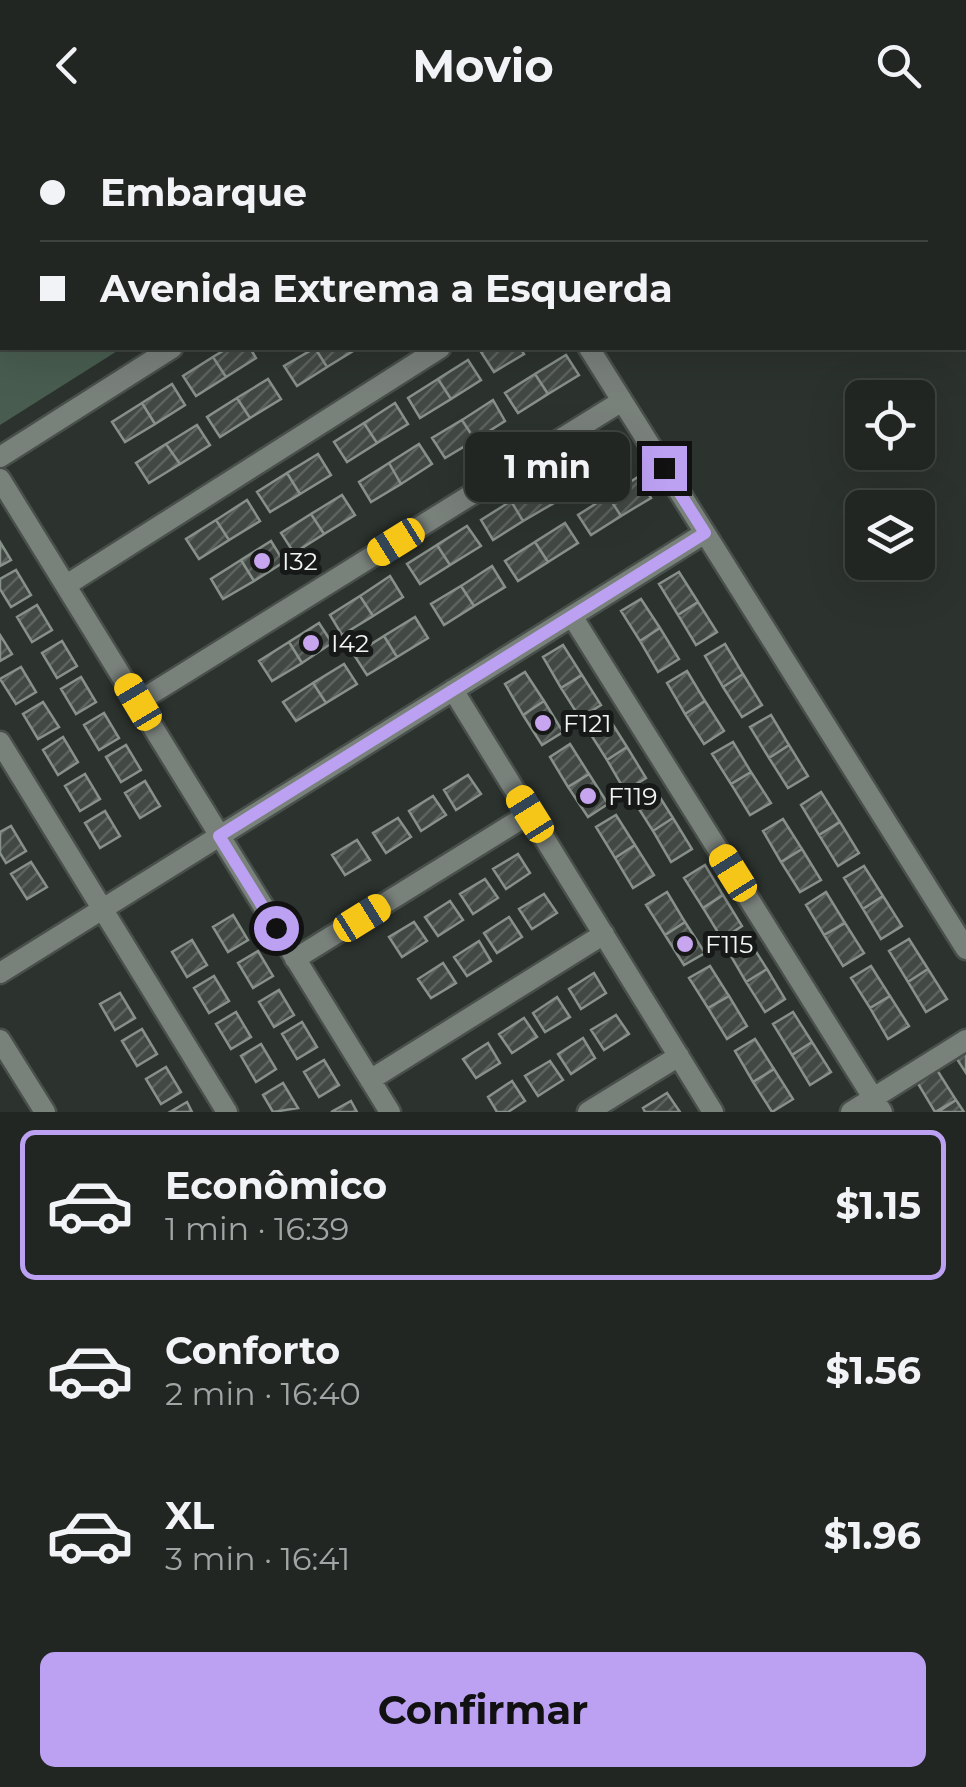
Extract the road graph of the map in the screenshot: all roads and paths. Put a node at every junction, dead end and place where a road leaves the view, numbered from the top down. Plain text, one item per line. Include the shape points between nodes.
1 (169, 350) edge
2 (437, 350) edge
3 (590, 350) edge
4 (622, 402) junction
5 (0, 457) edge
6 (0, 479) edge
7 (705, 533) junction
8 (68, 584) junction
9 (572, 616) junction
10 (453, 690) junction
11 (138, 702) junction
12 (0, 742) edge
13 (530, 814) junction
14 (219, 836) junction
15 (102, 909) junction
16 (604, 934) junction
17 (966, 950) edge
18 (295, 959) junction
19 (0, 973) edge
20 (0, 1040) edge
21 (966, 1040) edge
22 (679, 1056) junction
23 (370, 1080) junction
24 (878, 1105) edge
25 (45, 1112) edge
26 (227, 1112) edge
27 (390, 1112) edge
28 (588, 1112) edge
29 (713, 1112) edge
30 (851, 1112) edge

1 - 5 street
2 - 8 street
3 - 4 street
4 - 7 street
4 - 11 street
6 - 8 street
7 - 9 street
7 - 17 street
8 - 11 street
9 - 10 street
9 - 24 street
10 - 13 street
10 - 14 street
11 - 14 street
12 - 15 street
13 - 16 street
13 - 18 street
14 - 15 street
14 - 18 street
15 - 19 street
15 - 26 street
16 - 22 street
16 - 23 street
18 - 23 street
20 - 25 street
21 - 24 street
22 - 28 street
22 - 29 street
23 - 27 street
24 - 30 street

